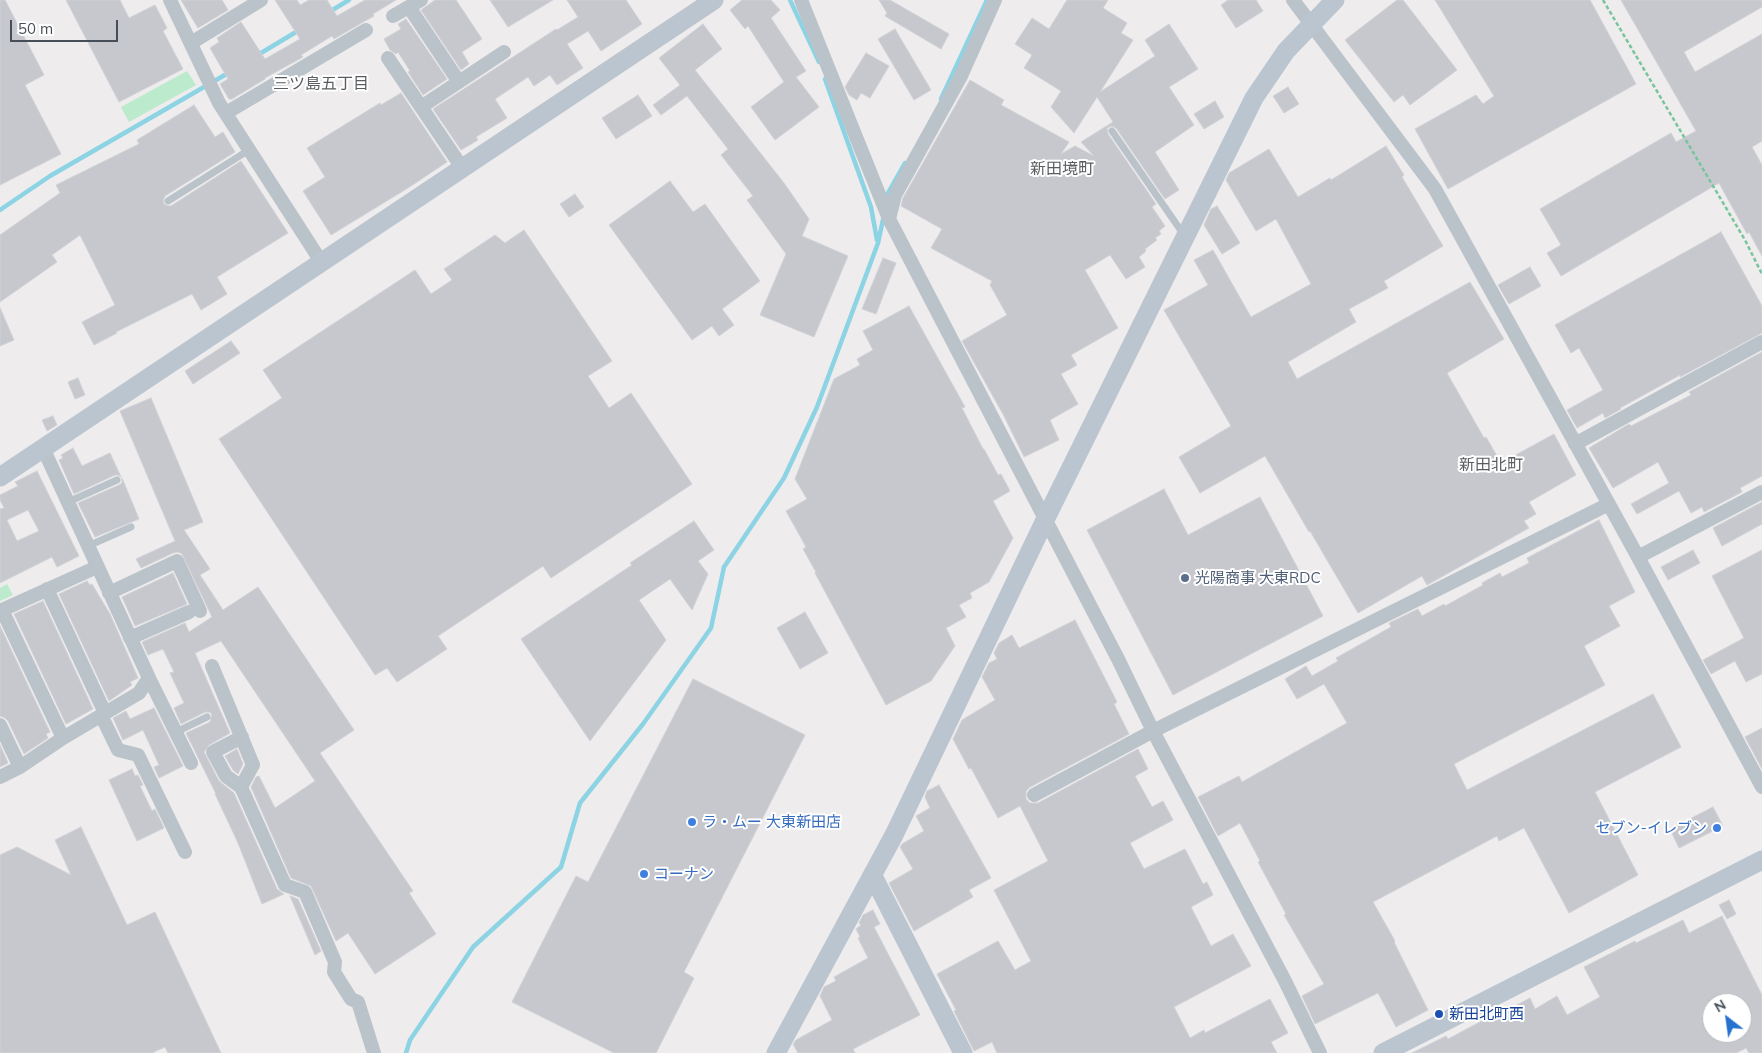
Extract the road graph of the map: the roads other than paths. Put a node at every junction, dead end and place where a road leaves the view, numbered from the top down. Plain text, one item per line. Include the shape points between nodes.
1 (170, 0) edge
2 (261, 0) edge
3 (714, 0) edge
4 (801, 0) edge
5 (995, 0) edge
6 (1293, 0) edge
7 (1335, 0) edge
8 (415, 3) edge
9 (393, 16) dead end
10 (1311, 24) junction
11 (366, 30) dead end
12 (191, 43) junction
13 (504, 52) dead end
14 (388, 58) dead end
15 (459, 82) junction
16 (421, 107) junction
17 (226, 113) junction
18 (1112, 131) dead end
19 (249, 150) junction
20 (463, 169) junction
21 (168, 201) dead end
22 (889, 219) junction
23 (1185, 236) junction
24 (322, 263) junction
25 (1762, 342) edge
26 (1576, 444) junction
27 (43, 448) junction
28 (0, 477) edge
29 (117, 480) dead end
30 (1762, 492) edge
31 (68, 502) junction
32 (1609, 504) junction
33 (1045, 520) junction
34 (131, 527) dead end
35 (88, 546) junction
36 (1638, 557) junction
37 (97, 567) junction
38 (48, 589) junction
39 (110, 593) junction
40 (1, 610) edge
41 (130, 638) junction
42 (212, 666) dead end
43 (150, 678) junction
44 (103, 714) junction
45 (207, 717) dead end
46 (0, 725) edge
47 (1153, 731) junction
48 (176, 732) junction
49 (242, 737) junction
50 (63, 738) junction
51 (191, 763) dead end
52 (20, 767) junction
53 (0, 777) edge
54 (241, 787) junction
55 (1762, 787) edge
56 (1034, 795) dead end
57 (185, 852) dead end
58 (1762, 860) edge
59 (872, 876) junction
60 (374, 1053) edge
61 (776, 1053) edge
62 (963, 1053) edge
63 (1320, 1053) edge
64 (1383, 1053) edge

1 - 12 street
2 - 12 street
3 - 20 street
4 - 22 street
5 - 22 street via 961,76 895,195
6 - 10 street
7 - 10 street
8 - 9 street
8 - 15 street
10 - 23 street via 1286,51 1254,98
10 - 26 street via 1435,189
11 - 17 street
12 - 17 street
13 - 15 street
14 - 16 street
15 - 16 street
16 - 20 street
17 - 19 street
18 - 23 lane
19 - 21 lane
19 - 24 street
20 - 24 street
22 - 33 street
23 - 33 street
24 - 27 street
25 - 26 street
26 - 32 street
27 - 28 street
27 - 31 street
29 - 31 lane
30 - 36 street
31 - 35 street
32 - 36 street
32 - 47 street
33 - 47 street
33 - 59 street
34 - 35 lane
35 - 37 street
36 - 55 street
37 - 38 street
37 - 39 street
38 - 40 street
38 - 44 street
39 - 41 street
39 - 41 street via 177,561 195,612
40 - 50 street
41 - 43 street
42 - 49 street
43 - 44 street via 138,693
43 - 48 street
44 - 50 street
44 - 57 street via 118,750 138,755
45 - 48 lane
46 - 52 street
47 - 56 street
47 - 63 street
48 - 51 street
49 - 54 street via 253,765
49 - 54 street via 214,752 226,776
50 - 52 street
52 - 53 street
54 - 60 street via 284,885 305,892 335,962 334,972 351,999 358,1002
58 - 64 street
59 - 61 street
59 - 62 street

